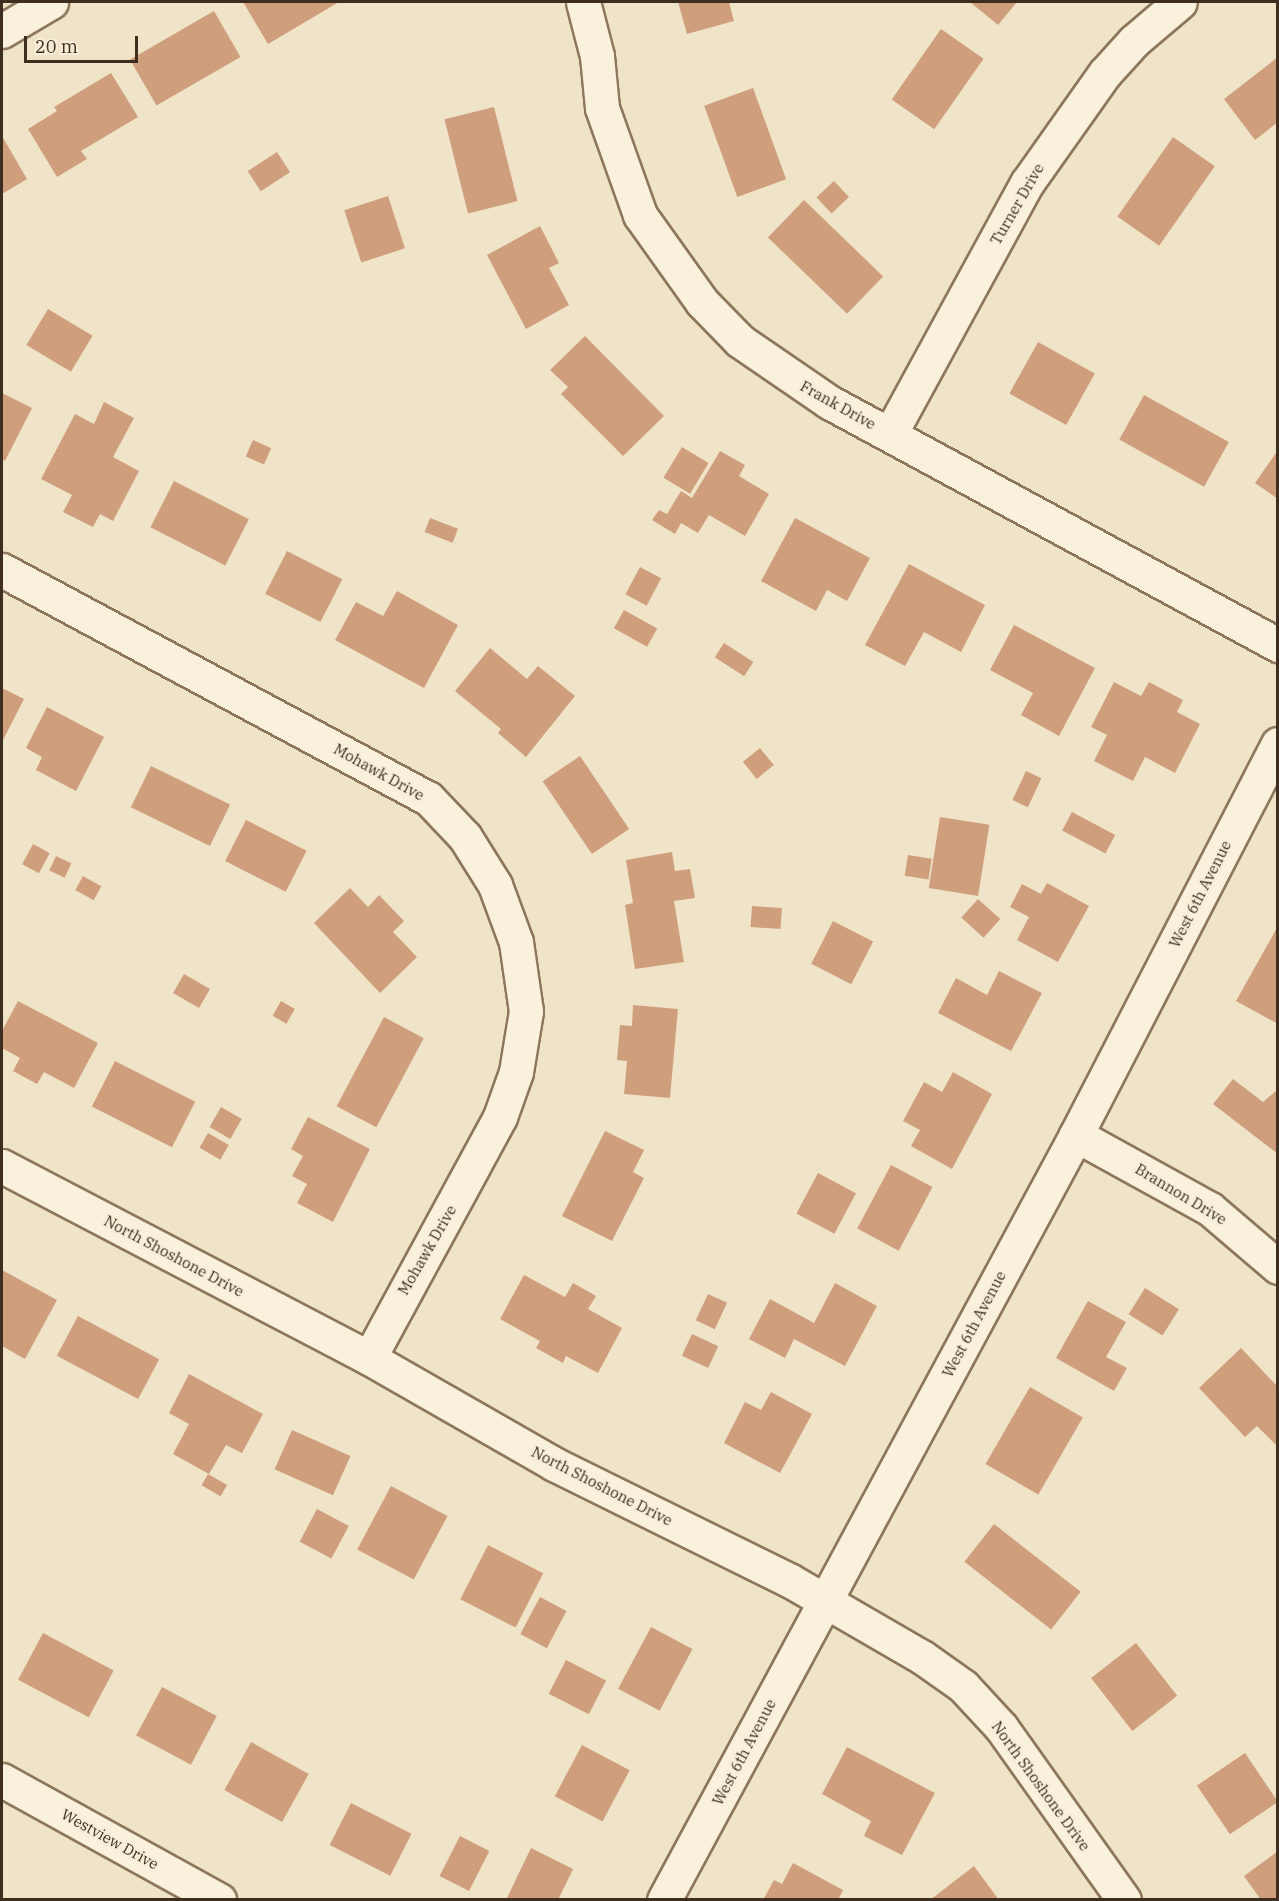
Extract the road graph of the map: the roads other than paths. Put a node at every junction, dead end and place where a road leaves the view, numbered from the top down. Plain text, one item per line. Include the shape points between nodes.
1 (51, 2) edge
2 (583, 2) edge
3 (1180, 2) edge
4 (2, 31) edge
5 (890, 434) junction
6 (2, 570) edge
7 (1278, 645) edge
8 (1278, 744) edge
9 (1076, 1135) junction
10 (2, 1166) edge
11 (1278, 1267) edge
12 (369, 1358) junction
13 (826, 1600) junction
14 (2, 1780) edge
15 (219, 1899) edge
16 (664, 1899) edge
17 (1124, 1899) edge

1 - 4 street
2 - 5 street, Frank Drive via 597,56 602,108 628,186 669,260 740,341 830,402
3 - 5 street, Turner Drive via 1134,41 1105,73 1027,183
5 - 7 street, Frank Drive
6 - 12 street, Mohawk Drive via 428,798 465,837 495,885 516,942 526,1011 516,1072 500,1117
8 - 9 street, West 6th Avenue
9 - 11 street, Brannon Drive via 1210,1209
9 - 13 street, West 6th Avenue
10 - 12 street, North Shoshone Drive
12 - 13 street, North Shoshone Drive via 554,1464
13 - 16 street, West 6th Avenue
13 - 17 street, North Shoshone Drive via 963,1686 1036,1772
14 - 15 street, Westview Drive

